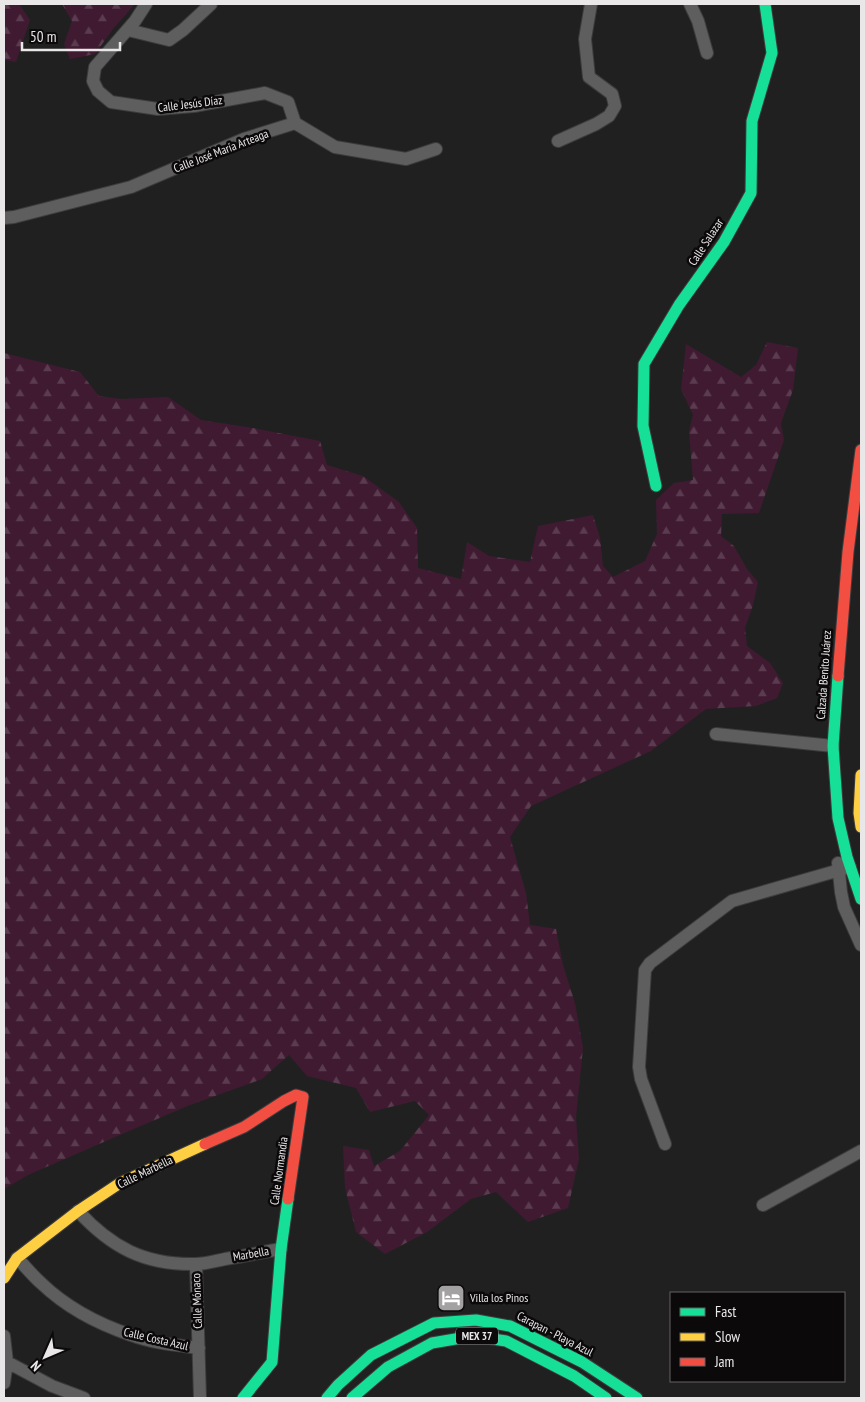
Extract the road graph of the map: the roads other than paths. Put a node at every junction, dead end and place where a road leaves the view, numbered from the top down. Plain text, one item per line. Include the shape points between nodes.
1 (146, 4) edge
2 (211, 4) edge
3 (591, 4) edge
4 (690, 4) edge
5 (765, 4) edge
6 (128, 30) junction
7 (707, 53) dead end
8 (295, 123) junction
9 (558, 141) dead end
10 (436, 149) dead end
11 (4, 218) edge
12 (861, 450) edge
13 (656, 486) dead end
14 (716, 734) dead end
15 (833, 746) junction
16 (861, 775) edge
17 (838, 818) joint
18 (861, 828) edge
19 (844, 868) junction
20 (861, 899) edge
21 (861, 945) edge
22 (303, 1097) joint
23 (665, 1144) dead end
24 (861, 1151) edge
25 (763, 1205) dead end
26 (78, 1211) junction
27 (281, 1249) junction
28 (17, 1258) junction
29 (196, 1264) junction
30 (4, 1278) edge
31 (4, 1336) edge
32 (199, 1348) junction
33 (7, 1362) junction
34 (4, 1383) edge
35 (84, 1398) edge
36 (200, 1398) edge
37 (244, 1398) edge
38 (327, 1398) edge
39 (352, 1398) edge
40 (606, 1398) edge
41 (637, 1398) edge

1 - 6 street
2 - 6 street via 169,40
3 - 9 street via 585,39 589,77 612,94 615,106 609,116 596,124
4 - 7 street
5 - 13 street, Calle Salazar via 772,54 752,121 751,193 724,242 679,305 644,364 643,426
6 - 8 street, Calle Jesús Díaz via 95,67 93,81 98,91 111,102 158,110 265,93 288,102
8 - 10 street via 335,146 406,159
8 - 11 street, Calle José María Arteaga via 244,139 131,187
12 - 15 street, Calzada Benito Juárez via 848,552
14 - 15 street
15 - 17 street, Calzada Benito Juárez
16 - 18 street
17 - 19 street
19 - 20 street
19 - 21 street via 841,892 844,906
19 - 23 street via 732,901 650,962 645,970 639,1067 640,1079
22 - 26 street, Calle Marbella via 296,1095 244,1127 120,1183
22 - 27 street, Calle Normandia
24 - 25 street
26 - 28 street, Calle Marbella
26 - 29 street, Marbella via 93,1228 132,1253 170,1263
27 - 29 street, Marbella
27 - 37 street, Marbella via 272,1362
28 - 30 street, Calle Marbella
28 - 32 street, Calle Costa Azul via 41,1284 99,1323 131,1336
29 - 32 street, Calle Mónaco
31 - 33 street
32 - 36 street, Calle Mónaco
33 - 34 street
33 - 35 street via 52,1386
38 - 41 street, Carapan - Playa Azul / MEX 37 via 371,1355 434,1323 476,1320 510,1326 582,1362
39 - 40 street, MEX 37 via 388,1368 432,1343 473,1336 506,1341 574,1376

